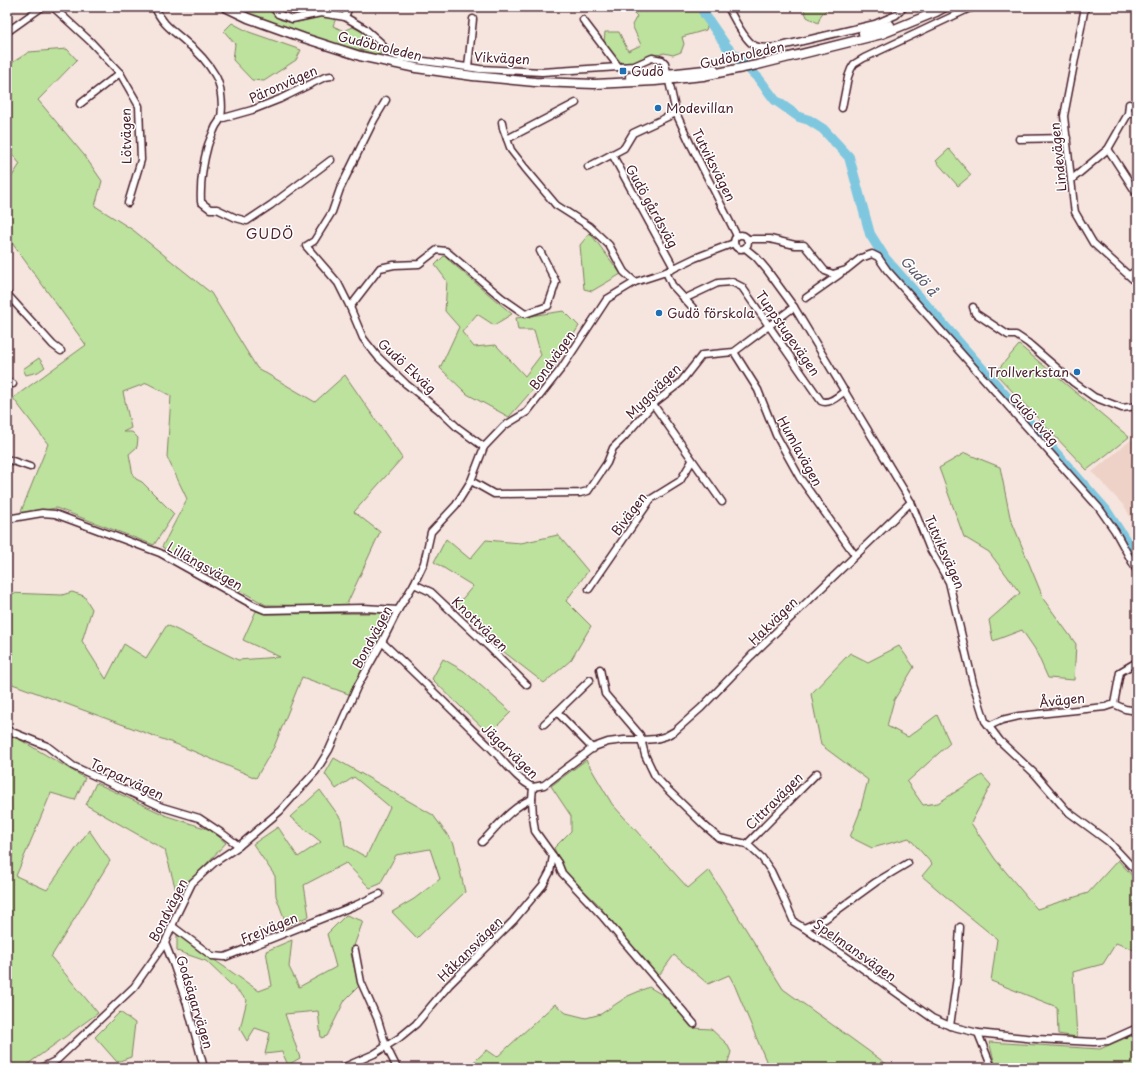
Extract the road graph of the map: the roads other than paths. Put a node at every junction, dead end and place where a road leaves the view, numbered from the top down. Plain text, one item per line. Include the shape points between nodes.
1 (42, 7) edge
2 (54, 7) edge
3 (155, 7) edge
4 (225, 7) edge
5 (273, 7) edge
6 (349, 7) edge
7 (728, 7) edge
8 (904, 7) edge
9 (937, 7) edge
10 (945, 7) edge
11 (975, 7) edge
12 (1085, 7) edge
13 (345, 17) junction
14 (472, 19) dead end
15 (583, 20) dead end
16 (7, 32) edge
17 (756, 63) junction
18 (618, 66) junction
19 (468, 67) junction
20 (120, 73) junction
21 (331, 76) dead end
22 (668, 77) junction
23 (386, 100) dead end
24 (576, 102) dead end
25 (80, 104) dead end
26 (1129, 104) dead end
27 (842, 108) dead end
28 (676, 112) junction
29 (1137, 112) edge
30 (1128, 114) junction
31 (220, 119) junction
32 (502, 122) dead end
33 (1067, 138) junction
34 (507, 139) junction
35 (1019, 139) dead end
36 (1108, 149) junction
37 (612, 154) junction
38 (331, 160) dead end
39 (588, 167) dead end
40 (1072, 180) junction
41 (1137, 194) edge
42 (128, 203) dead end
43 (737, 236) junction
44 (747, 239) junction
45 (734, 243) junction
46 (745, 248) junction
47 (540, 251) dead end
48 (674, 268) junction
49 (846, 270) junction
50 (1137, 270) edge
51 (666, 272) junction
52 (1129, 275) junction
53 (635, 282) junction
54 (1137, 283) edge
55 (7, 294) edge
56 (806, 298) dead end
57 (684, 299) junction
58 (794, 306) junction
59 (350, 307) junction
60 (973, 307) dead end
61 (694, 309) dead end
62 (769, 325) junction
63 (61, 352) dead end
64 (734, 352) junction
65 (845, 391) junction
66 (653, 404) junction
67 (1137, 406) edge
68 (484, 447) junction
69 (7, 459) edge
70 (692, 461) junction
71 (30, 467) dead end
72 (471, 481) junction
73 (722, 502) dead end
74 (911, 502) junction
75 (7, 519) edge
76 (855, 555) junction
77 (1137, 571) edge
78 (414, 584) junction
79 (589, 589) dead end
80 (398, 610) junction
81 (382, 642) junction
82 (1137, 662) edge
83 (600, 669) dead end
84 (590, 680) dead end
85 (527, 685) dead end
86 (1114, 704) junction
87 (1137, 711) edge
88 (557, 712) junction
89 (544, 724) dead end
90 (989, 726) junction
91 (7, 730) edge
92 (642, 740) junction
93 (593, 749) junction
94 (817, 773) dead end
95 (533, 787) junction
96 (532, 800) junction
97 (482, 842) dead end
98 (747, 844) junction
99 (239, 846) junction
100 (553, 856) junction
101 (908, 863) dead end
102 (1137, 872) edge
103 (380, 894) dead end
104 (172, 926) junction
105 (960, 926) dead end
106 (804, 928) junction
107 (165, 943) junction
108 (355, 950) dead end
109 (694, 1024) dead end
110 (950, 1026) junction
111 (1137, 1028) edge
112 (978, 1034) junction
113 (386, 1046) junction
114 (41, 1068) edge
115 (204, 1068) edge
116 (342, 1068) edge
117 (397, 1068) edge
118 (992, 1068) edge

1 - 16 street
2 - 20 street, Lötvägen
3 - 31 street via 166,25 188,44 216,76 222,100
4 - 22 main road, Gudöbroleden via 248,18 360,56 424,69 535,82
5 - 13 street via 278,14 292,19 321,13
6 - 13 street
7 - 8 street via 745,36 755,46 766,48 875,24 896,15
9 - 17 main road, Gudöbroleden via 883,28
10 - 17 main road, Gudöbroleden via 882,34
11 - 27 street via 854,64
12 - 33 street, Lindevägen via 1064,116
13 - 19 street, Vikvägen via 364,28 388,53 402,58
14 - 19 street
15 - 18 street
17 - 22 main road, Gudöbroleden
18 - 19 street, Vikvägen via 542,72
18 - 22 street, Vikvägen via 634,66 652,58 662,60
20 - 25 street
20 - 42 street, Lötvägen via 139,106 141,160
21 - 31 street, Päronvägen via 324,77 280,100
22 - 28 street, Tutviksvägen
23 - 59 street, Gudö Ekväg via 340,189 332,212 314,241 306,246 338,283
24 - 34 street
26 - 30 street
28 - 37 street, Gudö gårdsväg via 633,133 624,148
28 - 43 street, Tutviksvägen
29 - 30 street
30 - 36 street
31 - 38 street via 208,144 200,190 201,202 210,209 217,209 246,221
32 - 34 street
33 - 35 street
33 - 40 street, Lindevägen
34 - 53 street via 511,150 556,205 589,226 609,245 624,272
36 - 40 street
36 - 41 street
37 - 39 street, Gudö gårdsväg
37 - 48 street, Gudö gårdsväg
40 - 52 street, Lindevägen via 1075,212 1093,243
43 - 44 street via 742,235
43 - 45 street
44 - 46 street
44 - 49 street via 770,239 804,245 825,271 833,274
45 - 46 street via 737,248
45 - 48 street, Bondvägen
46 - 58 street, Tutviksvägen via 767,270
47 - 59 street via 556,282 548,306 525,314 446,251 437,250 419,264 380,268
48 - 51 street, Bondvägen
49 - 56 street, Gudö åväg
49 - 77 street, Gudö åväg via 861,258 872,254 878,257 1098,508
50 - 52 street
51 - 53 street, Bondvägen
51 - 57 street via 672,286
52 - 54 street, Lindevägen
53 - 68 street, Bondvägen via 607,299 561,369 527,412 504,426
55 - 63 street
57 - 61 street
57 - 62 street, Tuppstugevägen via 718,283 732,282 742,287
58 - 62 street
58 - 65 street, Tutviksvägen
59 - 68 street, Gudö Ekväg via 366,342 378,357 406,384
60 - 67 street via 975,313 1008,335 1016,335 1028,343 1094,397 1122,408
62 - 64 street
62 - 65 street, Tuppstugevägen via 821,401 829,402
64 - 66 street, Myggvägen via 702,355 680,383
64 - 76 street, Humlavägen via 758,390 776,434 800,478
65 - 74 street, Tutviksvägen
66 - 70 street
66 - 72 street, Myggvägen via 613,448 607,463 588,491 494,494
68 - 72 street, Bondvägen
69 - 71 street
70 - 73 street
70 - 79 street, Bivägen via 680,481 651,499
72 - 78 street, Bondvägen via 456,505 431,532 424,563
74 - 76 street, Hakvägen
74 - 90 street, Tutviksvägen via 929,547 949,582 973,683 985,721
75 - 80 street, Lillängsvägen via 42,513 55,514 160,553 265,610
76 - 92 street, Hakvägen via 675,731 656,739
78 - 80 street, Bondvägen
78 - 85 street, Knottvägen via 431,592
80 - 81 street, Bondvägen
81 - 95 street, Jägarvägen via 522,781
81 - 99 street, Bondvägen via 357,687 329,750 316,771 280,811
82 - 86 street via 1120,672
83 - 92 street via 606,694
84 - 88 street
86 - 87 street
86 - 90 street, Åvägen via 1020,716
88 - 89 street
88 - 93 street
90 - 102 street, Tutviksvägen via 1000,741 1067,811 1109,842
91 - 99 street, Torparvägen via 47,746 73,766 162,808 199,818
92 - 93 street, Hakvägen via 608,742
92 - 98 street via 655,776 669,791 719,838
93 - 95 street, Hakvägen via 544,784
94 - 98 street, Cittravägen
95 - 96 street, Jägarvägen
96 - 97 street via 515,808
96 - 100 street, Jägarvägen via 535,831
98 - 106 street, Spelmansvägen via 762,858 774,877 794,922
99 - 104 street, Bondvägen via 192,883
100 - 109 street, Jägarvägen via 562,873
100 - 113 street, Håkansvägen via 550,872 543,885 513,921 449,985 416,1024
101 - 106 street via 825,918
103 - 104 street, Frejvägen via 225,958 212,956
104 - 107 street, Bondvägen
105 - 110 street via 957,977
106 - 110 street, Spelmansvägen via 932,1018
107 - 114 street, Bondvägen via 134,988 57,1060
107 - 115 street, Godsägarvägen
108 - 113 street via 361,982 378,1020
110 - 112 street, Spelmansvägen
111 - 112 street, Spelmansvägen via 1108,1041 1094,1042
112 - 118 street
113 - 116 street, Håkansvägen
113 - 117 street

